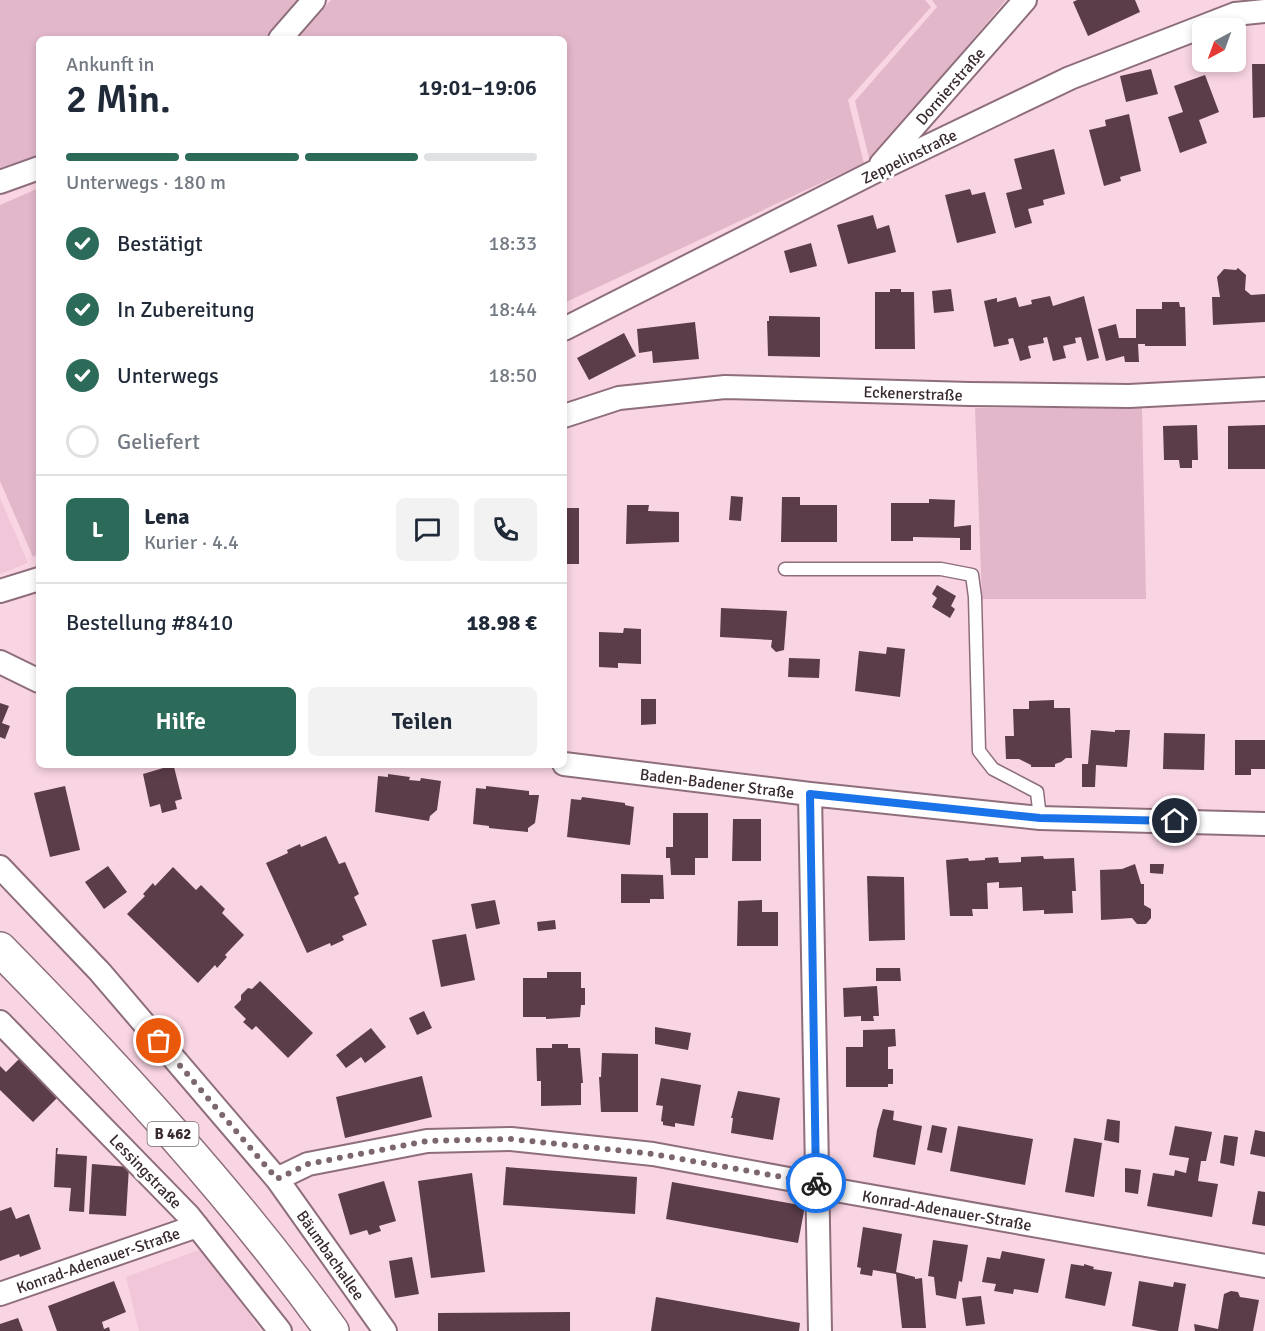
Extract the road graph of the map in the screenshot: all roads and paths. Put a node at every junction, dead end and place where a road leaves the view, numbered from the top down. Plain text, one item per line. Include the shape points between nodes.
1 (314, 0) edge
2 (1025, 0) edge
3 (1265, 10) edge
4 (283, 36) edge
5 (36, 169) edge
6 (874, 172) junction
7 (0, 182) edge
8 (567, 327) edge
9 (1265, 389) edge
10 (567, 415) edge
11 (785, 569) dead end
12 (36, 580) edge
13 (0, 591) edge
14 (0, 662) edge
15 (36, 680) edge
16 (567, 764) edge
17 (810, 794) junction
18 (1040, 818) junction
19 (1265, 824) edge
20 (0, 867) edge
21 (0, 949) edge
22 (0, 1022) edge
23 (277, 1179) junction
24 (816, 1184) junction
25 (197, 1226) junction
26 (1265, 1266) edge
27 (0, 1294) edge
28 (280, 1331) edge
29 (332, 1331) edge
30 (385, 1331) edge
31 (820, 1331) edge

1 - 4 street
2 - 6 street, Dornierstraße
3 - 6 street, Zeppelinstraße via 1235,14 1070,78
5 - 7 street
6 - 8 street, Zeppelinstraße
9 - 10 street, Eckenerstraße via 1129,396 725,387 620,398
11 - 18 lane via 941,569 972,575 979,751 993,769 1037,792
12 - 13 street
14 - 15 street
16 - 17 street, Baden-Badener Straße
17 - 18 street, Baden-Badener Straße
17 - 24 street
18 - 19 street, Baden-Badener Straße
20 - 23 street via 100,972
21 - 29 main road, B 462 via 88,1039 189,1153 289,1271
22 - 25 street, Lessingstraße
23 - 24 street, Konrad-Adenauer-Straße via 308,1164 427,1141 511,1139 653,1154
23 - 30 street, Bäumbachallee
24 - 26 street, Konrad-Adenauer-Straße
24 - 31 street
25 - 27 street, Konrad-Adenauer-Straße
25 - 28 street, Lessingstraße

